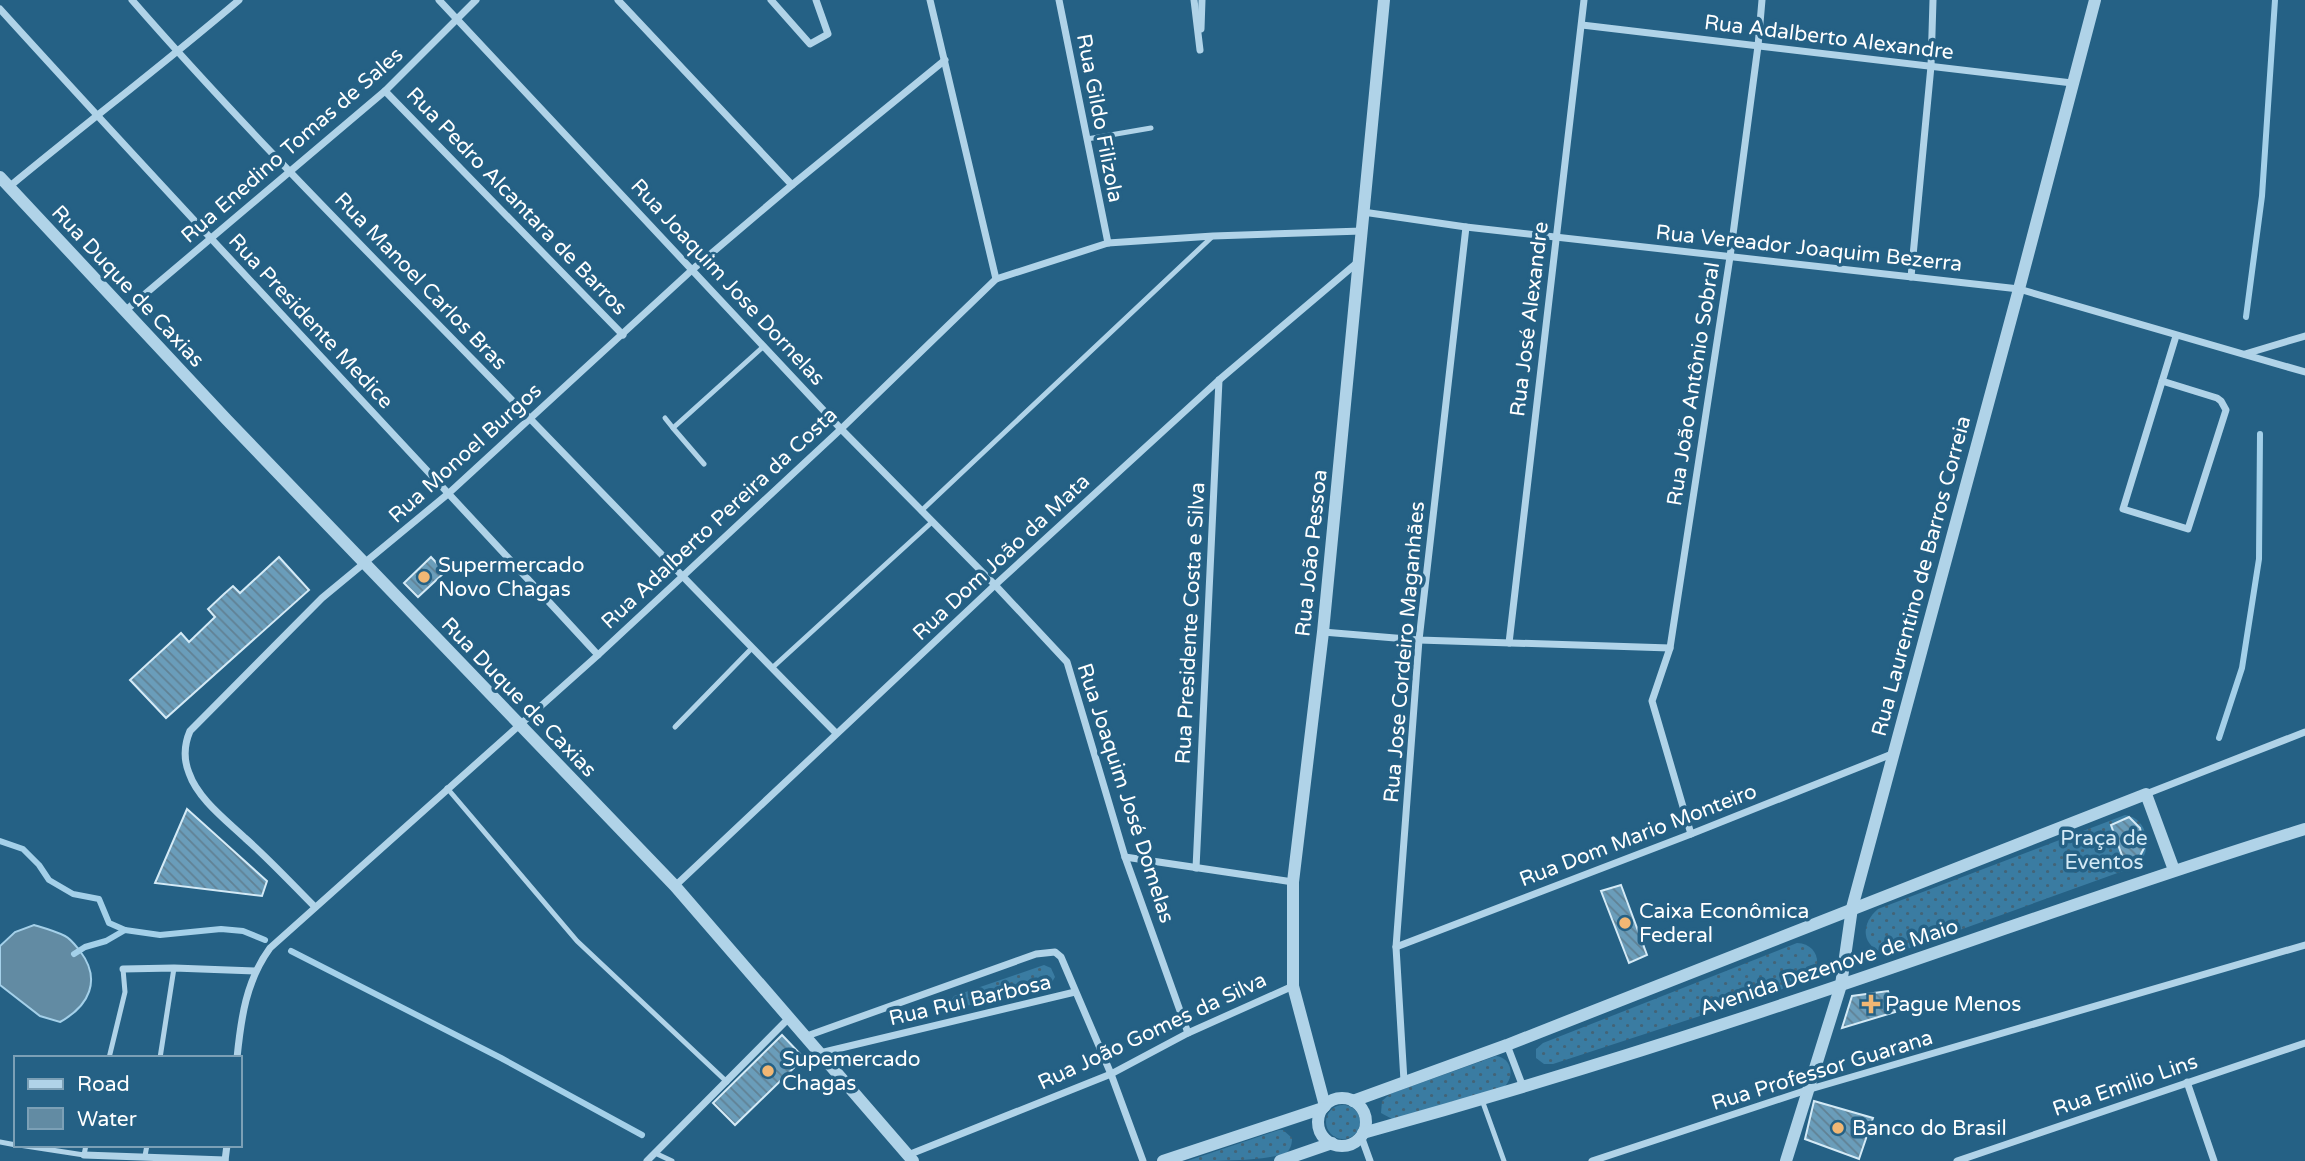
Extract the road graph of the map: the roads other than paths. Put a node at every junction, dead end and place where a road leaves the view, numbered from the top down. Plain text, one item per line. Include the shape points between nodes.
1 (132, 0) edge
2 (239, 0) edge
3 (439, 0) edge
4 (476, 0) edge
5 (618, 0) edge
6 (771, 0) edge
7 (816, 0) edge
8 (930, 0) edge
9 (1059, 0) edge
10 (1194, 0) edge
11 (1202, 0) edge
12 (1384, 0) edge
13 (1584, 0) edge
14 (1762, 0) edge
15 (1933, 0) edge
16 (2095, 0) edge
17 (0, 9) edge
18 (456, 19) junction
19 (1582, 25) junction
20 (1758, 46) junction
21 (178, 52) junction
22 (945, 60) junction
23 (1931, 66) junction
24 (2072, 83) junction
25 (385, 92) junction
26 (96, 115) junction
27 (1151, 128) dead end
28 (1087, 139) junction
29 (290, 172) junction
30 (5, 182) edge
31 (792, 185) junction
32 (1363, 212) junction
33 (1466, 227) junction
34 (1362, 231) junction
35 (1213, 236) junction
36 (1557, 237) junction
37 (211, 240) junction
38 (1108, 243) junction
39 (1730, 257) junction
40 (1359, 262) junction
41 (693, 270) junction
42 (1911, 277) junction
43 (996, 279) junction
44 (2019, 289) junction
45 (125, 311) junction
46 (623, 335) junction
47 (2176, 336) junction
48 (2305, 337) edge
49 (764, 346) junction
50 (2245, 354) junction
51 (2305, 372) edge
52 (1219, 380) junction
53 (2162, 381) junction
54 (665, 418) dead end
55 (530, 419) junction
56 (673, 428) junction
57 (841, 429) junction
58 (704, 464) dead end
59 (449, 493) junction
60 (921, 510) junction
61 (932, 523) junction
62 (364, 564) junction
63 (681, 577) junction
64 (995, 584) junction
65 (1323, 632) junction
66 (1419, 640) junction
67 (1509, 643) junction
68 (752, 648) junction
69 (1670, 648) junction
70 (598, 655) junction
71 (772, 668) junction
72 (519, 724) junction
73 (675, 727) dead end
74 (2305, 732) edge
75 (836, 733) junction
76 (1892, 754) junction
77 (447, 788) junction
78 (2146, 794) junction
79 (2305, 829) edge
80 (1691, 834) junction
81 (1125, 857) junction
82 (1196, 868) junction
83 (2174, 870) junction
84 (1293, 882) junction
85 (674, 886) junction
86 (315, 907) junction
87 (1852, 908) junction
88 (2305, 945) edge
89 (1396, 947) junction
90 (174, 968) junction
91 (123, 969) joint
92 (255, 971) junction
93 (1841, 985) junction
94 (1293, 986) junction
95 (1075, 992) junction
96 (788, 1019) junction
97 (1188, 1033) junction
98 (803, 1037) junction
99 (2305, 1043) edge
100 (1507, 1045) junction
101 (819, 1054) junction
102 (109, 1056) edge
103 (160, 1056) edge
104 (237, 1056) edge
105 (1111, 1074) junction
106 (1404, 1081) junction
107 (727, 1082) junction
108 (2187, 1082) junction
109 (1523, 1088) junction
110 (1807, 1090) junction
111 (1482, 1100) junction
112 (1353, 1101) junction
113 (1324, 1107) junction
114 (1362, 1135) junction
115 (1332, 1143) junction
116 (30, 1147) edge
117 (86, 1147) edge
118 (147, 1147) edge
119 (655, 1153) junction
120 (84, 1155) junction
121 (145, 1156) junction
122 (911, 1158) edge
123 (225, 1160) edge
124 (647, 1161) edge
125 (672, 1161) edge
126 (1143, 1161) edge
127 (1163, 1161) edge
128 (1280, 1161) edge
129 (1370, 1161) edge
130 (1504, 1161) edge
131 (1592, 1161) edge
132 (1786, 1161) edge
133 (1957, 1161) edge
134 (2214, 1161) edge

1 - 21 street, Rua Manoel Carlos Bras
2 - 21 street
3 - 18 street, Rua Joaquim Jose Dornelas
4 - 18 street, Rua Enedino Tomas de Sales
5 - 31 street
6 - 7 street via 810,44 828,34
8 - 22 street
9 - 28 street, Rua Gildo Filizola
10 - 11 street via 1200,50
12 - 32 street, Rua João Pessoa
13 - 19 street, Rua José Alexandre
14 - 20 street, Rua João Antônio Sobral
15 - 23 street
16 - 24 street, Rua Laurentino de Barros Correia
17 - 26 street, Rua Presidente Medice
18 - 25 street, Rua Enedino Tomas de Sales
18 - 41 street, Rua Joaquim Jose Dornelas
19 - 20 street, Rua Adalberto Alexandre
19 - 36 street, Rua José Alexandre
20 - 23 street, Rua Adalberto Alexandre
20 - 39 street, Rua João Antônio Sobral
21 - 26 street
21 - 29 street, Rua Manoel Carlos Bras
22 - 31 street, Rua Monoel Burgos
22 - 43 street
23 - 24 street, Rua Adalberto Alexandre
23 - 42 street
24 - 44 street, Rua Laurentino de Barros Correia
25 - 29 street, Rua Enedino Tomas de Sales
25 - 46 street, Rua Pedro Alcantara de Barros
26 - 30 street
26 - 37 street, Rua Presidente Medice
27 - 28 lane
28 - 38 street, Rua Gildo Filizola
29 - 37 street, Rua Enedino Tomas de Sales
29 - 55 street, Rua Manoel Carlos Bras
30 - 45 street, Rua Duque de Caxias
31 - 41 street, Rua Monoel Burgos
32 - 33 street, Rua Vereador Joaquim Bezerra
32 - 34 street, Rua João Pessoa
33 - 36 street, Rua Vereador Joaquim Bezerra
33 - 66 street, Rua Jose Cordeiro Maganhães
34 - 35 street, Rua Adalberto Pereira da Costa
34 - 40 street, Rua João Pessoa
35 - 38 street, Rua Adalberto Pereira da Costa
35 - 60 lane
36 - 39 street, Rua Vereador Joaquim Bezerra
36 - 67 street, Rua José Alexandre
37 - 45 street, Rua Enedino Tomas de Sales
37 - 59 street, Rua Presidente Medice
38 - 43 street, Rua Adalberto Pereira da Costa
39 - 42 street, Rua Vereador Joaquim Bezerra
39 - 69 street, Rua João Antônio Sobral
40 - 52 street, Rua Dom João da Mata
40 - 65 street, Rua João Pessoa
41 - 46 street, Rua Monoel Burgos
41 - 49 street, Rua Joaquim Jose Dornelas
42 - 44 street, Rua Vereador Joaquim Bezerra
43 - 57 street, Rua Adalberto Pereira da Costa
44 - 47 street, Rua Vereador Joaquim Bezerra
44 - 76 street, Rua Laurentino de Barros Correia
45 - 62 street, Rua Duque de Caxias
46 - 55 street, Rua Monoel Burgos
47 - 50 street, Rua Vereador Joaquim Bezerra
47 - 53 street
48 - 50 street
49 - 56 lane
49 - 57 street, Rua Joaquim Jose Dornelas
50 - 51 street, Rua Vereador Joaquim Bezerra
52 - 64 street, Rua Dom João da Mata
52 - 82 street, Rua Presidente Costa e Silva
53 - 53 street via 2123,509 2188,528 2226,411 2217,398
54 - 56 lane
55 - 59 street, Rua Monoel Burgos
55 - 63 street, Rua Manoel Carlos Bras
56 - 58 lane
57 - 60 street, Rua Joaquim Jose Dornelas
57 - 63 street, Rua Adalberto Pereira da Costa
59 - 62 street, Rua Monoel Burgos
59 - 70 street, Rua Presidente Medice
60 - 61 street, Rua Joaquim Jose Dornelas
61 - 64 street, Rua Joaquim Jose Dornelas
61 - 71 lane
62 - 72 street, Rua Duque de Caxias
62 - 86 street, Rua Monoel Burgos via 322,598 256,664 190,731 185,744 189,775 199,790
63 - 68 street, Rua Manoel Carlos Bras
63 - 70 street, Rua Adalberto Pereira da Costa
64 - 75 street, Rua Dom João da Mata
64 - 81 street, Rua Joaquim José Domelas via 1067,662
65 - 66 street
65 - 84 street, Rua João Pessoa
66 - 67 street
66 - 89 street, Rua Jose Cordeiro Maganhães
67 - 69 street
68 - 71 street, Rua Manoel Carlos Bras
68 - 73 lane
69 - 80 street, Rua João Antônio Sobral via 1652,701
70 - 72 street, Rua Adalberto Pereira da Costa
71 - 75 street, Rua Manoel Carlos Bras
72 - 77 street, Rua Adalberto Pereira da Costa
72 - 85 street, Rua Duque de Caxias
74 - 78 street
75 - 85 street, Rua Dom João da Mata
76 - 80 street, Rua Dom Mario Monteiro
76 - 87 street, Rua Laurentino de Barros Correia
77 - 86 street, Rua Adalberto Pereira da Costa
77 - 107 lane via 577,940
78 - 83 street
78 - 87 street, Avenida Dezenove de Maio
79 - 83 street, Avenida Dezenove de Maio
80 - 89 street, Rua Dom Mario Monteiro
81 - 82 street
81 - 97 street, Rua Joaquim José Domelas
82 - 84 street
83 - 93 street, Avenida Dezenove de Maio
84 - 94 street, Rua João Pessoa
85 - 96 street, Rua Duque de Caxias
86 - 92 street, Rua Adalberto Pereira da Costa via 270,948
87 - 93 street, Rua Laurentino de Barros Correia
87 - 100 street, Avenida Dezenove de Maio
88 - 110 street, Rua Professor Guarana
89 - 106 street, Rua Jose Cordeiro Maganhães
90 - 91 street
90 - 92 street
90 - 103 lane
91 - 102 lane via 125,992
92 - 104 street, Rua Adalberto Pereira da Costa via 247,992
93 - 109 street, Avenida Dezenove de Maio
93 - 110 street, Rua Laurentino de Barros Correia
94 - 97 street, Rua João Gomes da Silva
94 - 113 street, Rua João Pessoa
95 - 98 street, Rua Rui Barbosa via 1055,951 1036,954
95 - 101 street, Rua Rui Barbosa
95 - 105 street, Rua Rui Barbosa
96 - 98 street, Rua Duque de Caxias
96 - 107 street
97 - 105 street, Rua João Gomes da Silva
98 - 101 street, Rua Duque de Caxias
99 - 108 street, Rua Emilio Lins
100 - 106 street, Avenida Dezenove de Maio
100 - 109 street
101 - 122 street, Rua Duque de Caxias
105 - 122 street, Rua João Gomes da Silva
105 - 126 street, Rua Rui Barbosa
106 - 112 street, Avenida Dezenove de Maio
107 - 119 street
108 - 133 street, Rua Emilio Lins
108 - 134 street
109 - 111 street, Avenida Dezenove de Maio
110 - 131 street, Rua Professor Guarana
110 - 132 street, Rua Laurentino de Barros Correia
111 - 114 street, Avenida Dezenove de Maio
111 - 130 lane
112 - 113 street via 1340,1098
112 - 114 street via 1365,1115
113 - 115 street via 1319,1128
113 - 127 street
114 - 115 street via 1348,1145
114 - 129 street
115 - 128 street
116 - 120 lane
117 - 120 lane
118 - 121 lane
119 - 124 street
119 - 125 lane
120 - 121 street
121 - 123 street

